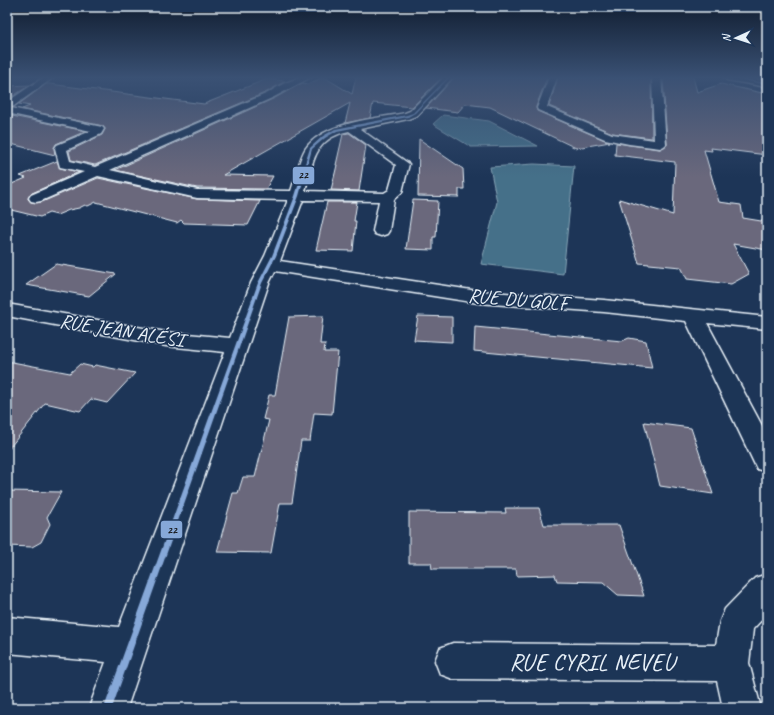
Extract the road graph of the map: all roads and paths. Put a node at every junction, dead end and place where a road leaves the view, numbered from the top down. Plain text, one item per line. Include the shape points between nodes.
1 (9, 110) edge
2 (237, 110) edge
3 (417, 110) edge
4 (547, 110) edge
5 (659, 110) edge
6 (351, 127) junction
7 (95, 171) junction
8 (297, 196) junction
9 (387, 197) junction
10 (36, 198) dead end
11 (381, 232) dead end
12 (271, 265) junction
13 (7, 310) edge
14 (693, 315) junction
15 (767, 323) edge
16 (238, 346) junction
17 (767, 461) edge
18 (767, 590) edge
19 (7, 635) edge
20 (131, 646) junction
21 (453, 661) dead end
22 (731, 663) junction
23 (108, 708) edge
24 (742, 708) edge

1 - 7 street via 98,128 97,132 61,148 64,164
2 - 7 street
3 - 6 street via 408,116
4 - 5 street via 609,137 660,144
6 - 8 street via 336,130 312,149
6 - 9 street via 403,164 395,192
7 - 8 street via 197,194
7 - 10 street
8 - 9 street
8 - 12 street
9 - 11 street
12 - 14 street, RUE DU GOLF via 478,296
12 - 16 street via 260,283
13 - 16 street, RUE JEAN ALÉSI via 166,340
14 - 15 street, RUE DU GOLF
14 - 17 street
16 - 20 street
18 - 22 street via 736,621
19 - 20 street
20 - 23 street
21 - 22 street, RUE CYRIL NEVEU
22 - 24 street

